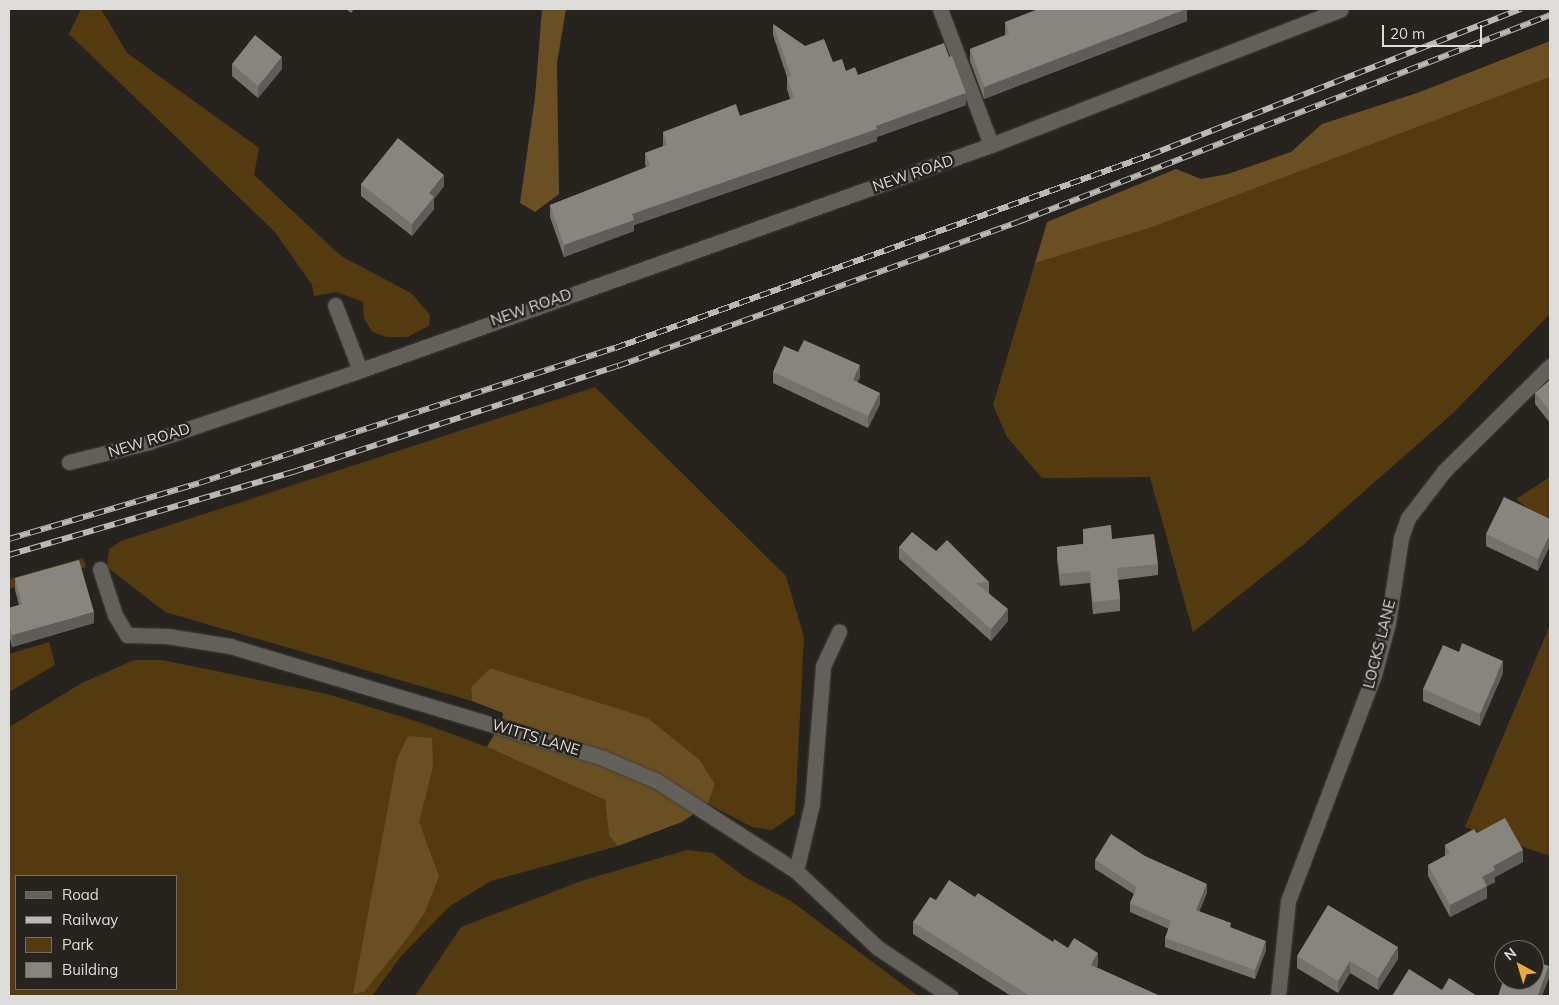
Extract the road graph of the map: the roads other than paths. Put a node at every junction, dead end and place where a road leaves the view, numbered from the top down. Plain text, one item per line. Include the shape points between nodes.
1 (940, 9) edge
2 (1341, 9) edge
3 (991, 145) junction
4 (336, 305) dead end
5 (1550, 366) edge
6 (360, 370) junction
7 (69, 462) dead end
8 (100, 569) dead end
9 (839, 631) dead end
10 (796, 870) junction
11 (950, 996) edge
12 (1278, 996) edge

1 - 3 street
2 - 3 street, NEW ROAD
3 - 6 street, NEW ROAD
4 - 6 street
5 - 12 street, LOCKS LANE via 1444,471 1408,518 1401,538 1388,622 1374,675 1288,901
6 - 7 street, NEW ROAD via 149,442
8 - 10 street, WITTS LANE via 115,614 127,635 167,636 230,646 603,758 657,781
9 - 10 street via 823,666 812,804
10 - 11 street, WITTS LANE via 878,948

